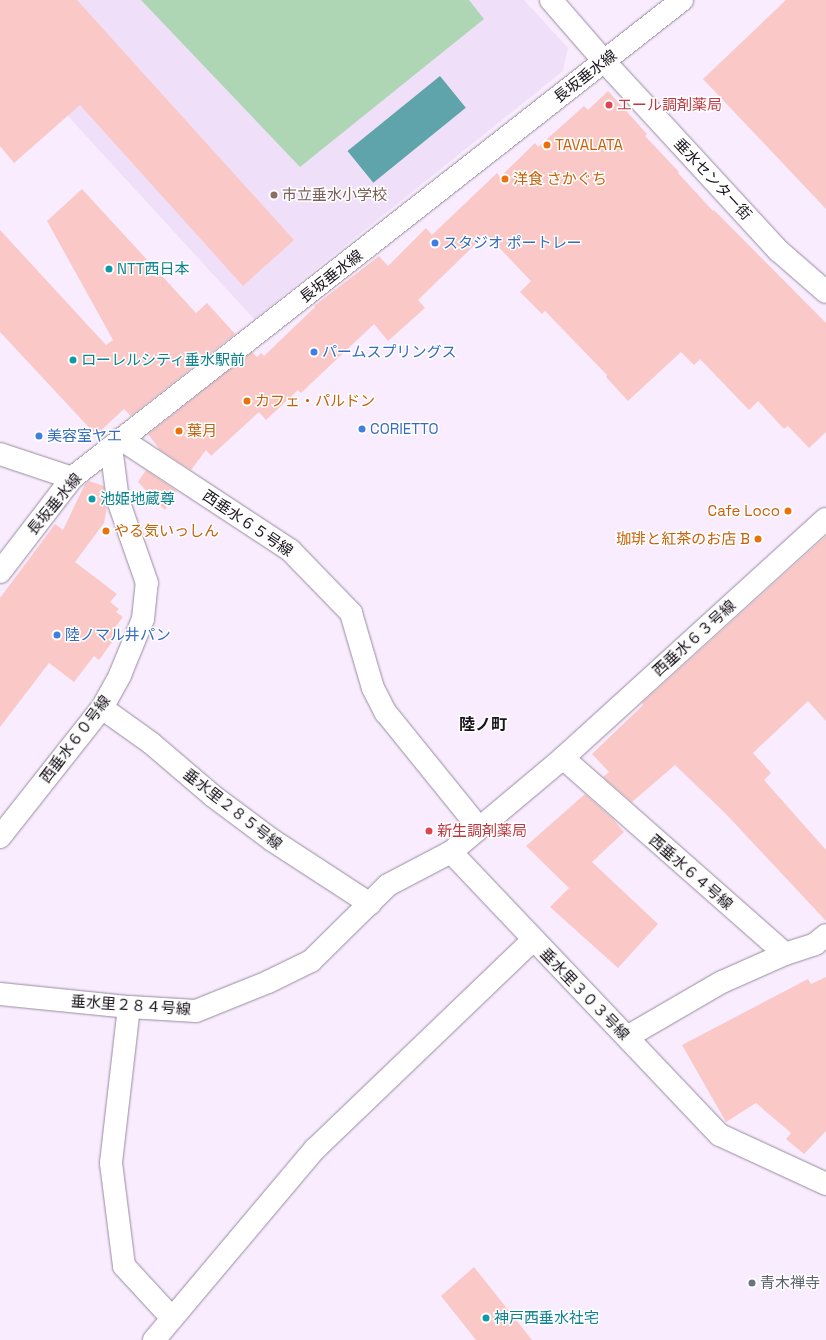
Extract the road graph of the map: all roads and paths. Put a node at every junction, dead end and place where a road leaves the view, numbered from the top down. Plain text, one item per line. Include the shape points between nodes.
1 (552, 0) edge
2 (682, 0) edge
3 (604, 61) junction
4 (826, 292) edge
5 (116, 443) junction
6 (0, 454) edge
7 (72, 478) junction
8 (826, 519) edge
9 (0, 572) edge
10 (102, 708) junction
11 (562, 758) junction
12 (479, 828) junction
13 (0, 837) edge
14 (451, 852) junction
15 (370, 904) junction
16 (826, 935) edge
17 (533, 940) junction
18 (785, 954) junction
19 (0, 994) edge
20 (129, 1007) junction
21 (627, 1038) junction
22 (826, 1184) edge
23 (172, 1318) junction
24 (154, 1340) edge

1 - 3 street, 垂水センター街
2 - 3 street, 長坂垂水線
3 - 4 street, 垂水センター街 via 779,251
3 - 5 street, 長坂垂水線
5 - 7 street, 長坂垂水線
5 - 10 street, 西垂水６０号線 via 118,500 147,583 143,620 120,675
5 - 12 street, 西垂水６５号線 via 290,550 351,612 373,688 386,713
6 - 7 street
7 - 9 street, 長坂垂水線
8 - 11 street, 西垂水６３号線
10 - 13 street, 西垂水６０号線
10 - 15 street, 垂水里２８５号線 via 151,743 213,796 272,840
11 - 12 street, 垂水里２８４号線
11 - 18 street, 西垂水６４号線
12 - 14 street, 垂水里２８４号線
14 - 15 street, 垂水里２８４号線 via 388,885
14 - 17 street, 垂水里３０３号線
15 - 20 street, 垂水里２８４号線 via 311,961 268,982 196,1011
16 - 18 street via 816,944
17 - 21 street, 垂水里３０３号線
17 - 23 street via 315,1149
18 - 21 street via 722,982
19 - 20 street, 垂水里２８４号線
20 - 23 street via 111,1163 124,1266
21 - 22 street, 垂水里３０３号線 via 720,1135
23 - 24 street

